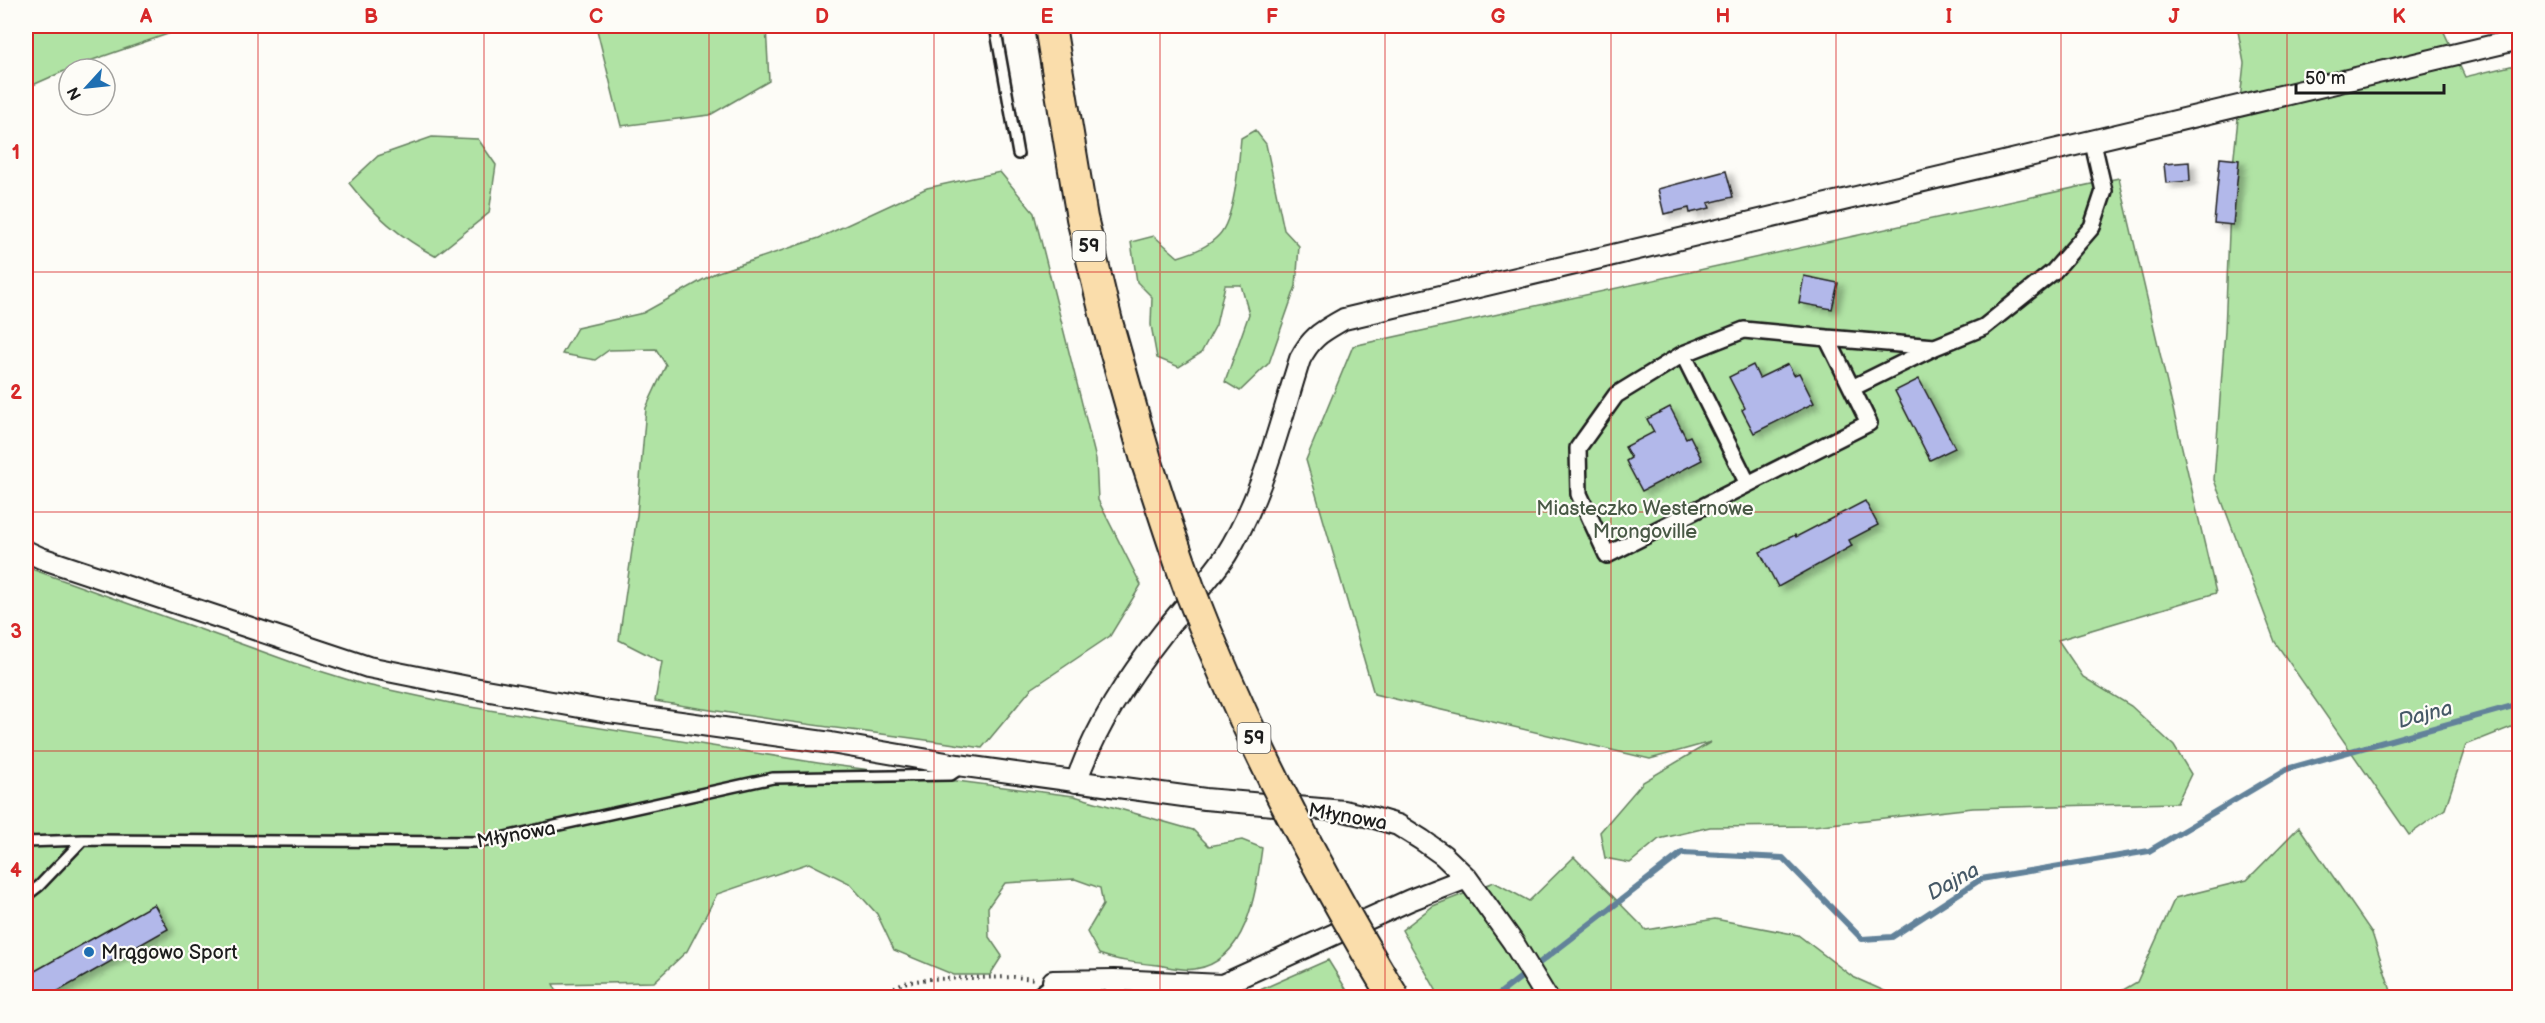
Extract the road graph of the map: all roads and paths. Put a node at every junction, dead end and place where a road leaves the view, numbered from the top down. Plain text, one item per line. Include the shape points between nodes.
1 (995, 26) edge
2 (1050, 26) edge
3 (2520, 39) edge
4 (2092, 139) junction
5 (1018, 154) dead end
6 (1827, 338) junction
7 (1935, 347) junction
8 (1683, 354) junction
9 (1852, 388) junction
10 (1748, 484) junction
11 (26, 551) edge
12 (958, 765) junction
13 (1076, 782) junction
14 (83, 840) junction
15 (26, 842) edge
16 (1467, 878) junction
17 (26, 896) edge
18 (1053, 981) junction
19 (1547, 997) edge
20 (873, 998) edge
21 (1031, 998) edge
22 (1394, 998) edge

1 - 5 lane
2 - 22 main road, 59, bridge via 1082,219 1107,322 1147,463 1189,587 1239,707 1310,852
3 - 4 street
4 - 7 street via 2104,191 2092,227 2054,271 1984,327
4 - 13 street via 1344,319 1315,336 1300,359 1249,512 1225,556 1162,634 1101,722
6 - 7 street
6 - 8 street via 1744,330
6 - 9 street
7 - 9 street
8 - 10 street
8 - 10 street via 1616,395 1578,448 1579,494 1607,555
9 - 10 street via 1869,423
11 - 12 street, Młynowa via 368,667 602,711
12 - 13 street, Młynowa
12 - 14 lane, Młynowa via 951,775 773,778 482,842
13 - 16 street, Młynowa via 1205,799 1344,811 1374,818 1398,825 1422,840
14 - 15 lane, Młynowa
14 - 17 lane
16 - 18 street via 1222,985
16 - 19 street, Młynowa
18 - 20 path via 1014,977 929,979 903,983
18 - 21 lane

